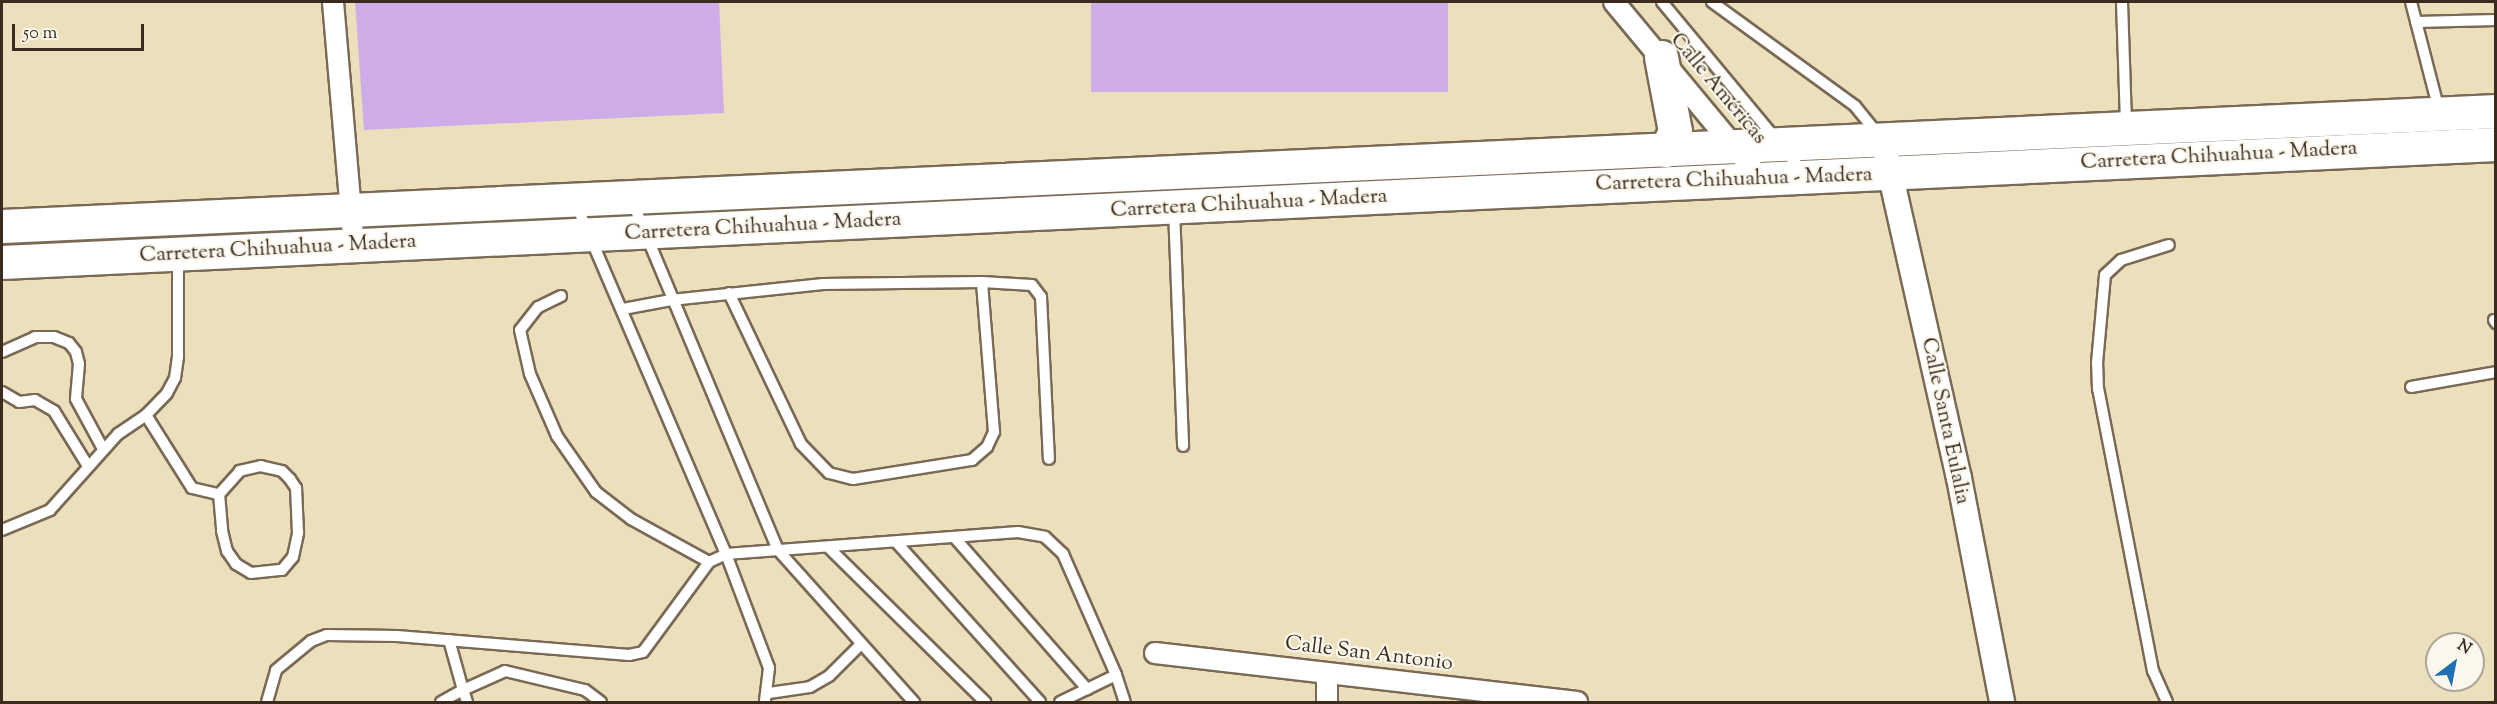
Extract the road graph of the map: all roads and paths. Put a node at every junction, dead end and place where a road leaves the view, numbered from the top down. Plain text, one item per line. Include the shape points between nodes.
1 (333, 2) edge
2 (1614, 2) edge
3 (1662, 2) edge
4 (1712, 2) edge
5 (2122, 2) edge
6 (2411, 2) edge
7 (2496, 20) edge
8 (2416, 22) junction
9 (1661, 57) junction
10 (2496, 111) edge
11 (2126, 127) junction
12 (2443, 130) junction
13 (1883, 141) junction
14 (2496, 144) edge
15 (1782, 145) junction
16 (1735, 147) junction
17 (1666, 150) junction
18 (1891, 174) junction
19 (1807, 177) junction
20 (1761, 179) junction
21 (968, 180) junction
22 (907, 183) junction
23 (1173, 191) junction
24 (631, 198) junction
25 (575, 200) junction
26 (350, 209) junction
27 (981, 218) junction
28 (908, 220) junction
29 (2, 226) edge
30 (643, 232) junction
31 (591, 235) junction
32 (354, 245) junction
33 (2169, 245) dead end
34 (178, 253) junction
35 (2, 262) edge
36 (982, 282) junction
37 (729, 293) junction
38 (561, 296) dead end
39 (671, 300) junction
40 (623, 309) junction
41 (2, 352) edge
42 (2496, 372) edge
43 (2411, 387) dead end
44 (2, 392) edge
45 (146, 415) junction
46 (1183, 446) dead end
47 (103, 449) junction
48 (1049, 459) dead end
49 (88, 466) junction
50 (219, 494) junction
51 (2, 530) edge
52 (955, 538) junction
53 (897, 543) junction
54 (828, 547) junction
55 (778, 550) junction
56 (726, 554) junction
57 (709, 562) junction
58 (449, 640) junction
59 (861, 644) junction
60 (1155, 653) dead end
61 (1327, 673) junction
62 (1116, 675) junction
63 (1088, 689) junction
64 (463, 690) junction
65 (767, 698) edge
66 (267, 702) edge
67 (441, 702) edge
68 (467, 702) edge
69 (601, 702) edge
70 (914, 702) edge
71 (985, 702) edge
72 (1040, 702) edge
73 (1060, 702) edge
74 (1125, 702) edge
75 (1327, 702) edge
76 (1577, 702) edge
77 (2002, 702) edge
78 (2167, 702) edge

1 - 26 street
2 - 9 street, Calle Américas
3 - 15 lane
4 - 13 lane via 1855,106
5 - 11 lane
6 - 8 lane
7 - 8 lane
8 - 12 lane
9 - 16 street, Calle Américas
9 - 17 highway via 1676,131
10 - 12 highway, Carretera Chihuahua - Madera
11 - 12 highway, Carretera Chihuahua - Madera
11 - 13 highway, Carretera Chihuahua - Madera
12 - 14 highway, Carretera Chihuahua - Madera
12 - 18 highway, Carretera Chihuahua - Madera
13 - 15 highway, Carretera Chihuahua - Madera
13 - 18 street, Calle Santa Eulalia
15 - 16 highway, Carretera Chihuahua - Madera
15 - 19 lane
16 - 17 highway, Carretera Chihuahua - Madera
16 - 20 street, Calle Américas
17 - 23 highway, Carretera Chihuahua - Madera
18 - 19 highway, Carretera Chihuahua - Madera
18 - 77 street, Calle Santa Eulalia via 1959,478
19 - 20 highway, Carretera Chihuahua - Madera
20 - 23 highway, Carretera Chihuahua - Madera
21 - 22 highway, Carretera Chihuahua - Madera
21 - 23 highway, Carretera Chihuahua - Madera
21 - 27 highway via 964,202
22 - 24 highway, Carretera Chihuahua - Madera
22 - 28 highway via 918,202
23 - 27 highway, Carretera Chihuahua - Madera
23 - 46 lane
24 - 25 highway, Carretera Chihuahua - Madera
24 - 30 lane
25 - 26 highway, Carretera Chihuahua - Madera
25 - 31 lane
26 - 29 highway, Carretera Chihuahua - Madera
26 - 32 street
27 - 28 highway, Carretera Chihuahua - Madera
28 - 30 highway, Carretera Chihuahua - Madera
30 - 31 highway, Carretera Chihuahua - Madera
30 - 39 lane
31 - 32 highway, Carretera Chihuahua - Madera
31 - 40 lane
32 - 34 highway, Carretera Chihuahua - Madera
33 - 78 lane via 2121,260 2105,275 2097,363 2098,389 2153,671
34 - 35 highway, Carretera Chihuahua - Madera
34 - 45 lane via 175,378
36 - 37 lane via 833,284
36 - 37 lane via 994,432 987,447 972,460 853,479 829,473 801,444
36 - 48 lane via 1024,283 1037,289 1041,297
37 - 39 lane
38 - 57 lane via 529,315 520,330 530,374 557,436 596,492 631,519
39 - 40 lane
39 - 55 lane
40 - 56 lane
41 - 47 lane via 34,337 54,337 69,344 79,364 76,399
42 - 43 lane
44 - 49 lane via 19,402 35,400 54,411
45 - 47 lane
45 - 50 lane via 192,488
47 - 49 lane
49 - 51 lane via 50,510
50 - 50 lane via 240,471 261,466 282,471 291,478 296,488 298,533 293,557 282,570 251,573 236,564 227,551 222,531
52 - 53 lane
52 - 62 lane via 1018,532 1045,537 1054,544 1063,554
52 - 63 lane
53 - 54 lane
53 - 72 lane
54 - 55 lane
54 - 71 lane
55 - 56 lane
55 - 59 lane
56 - 57 lane
56 - 65 lane via 766,655
57 - 58 lane via 643,652 629,655
58 - 64 lane
58 - 66 lane via 327,635 311,641 276,670
59 - 65 lane via 829,676 810,687
59 - 70 lane
60 - 61 street, Calle San Antonio
61 - 75 street
61 - 76 street, Calle San Antonio
62 - 63 lane
62 - 74 lane
63 - 73 lane
64 - 67 lane
64 - 68 lane
64 - 69 lane via 499,672 512,671 585,690

